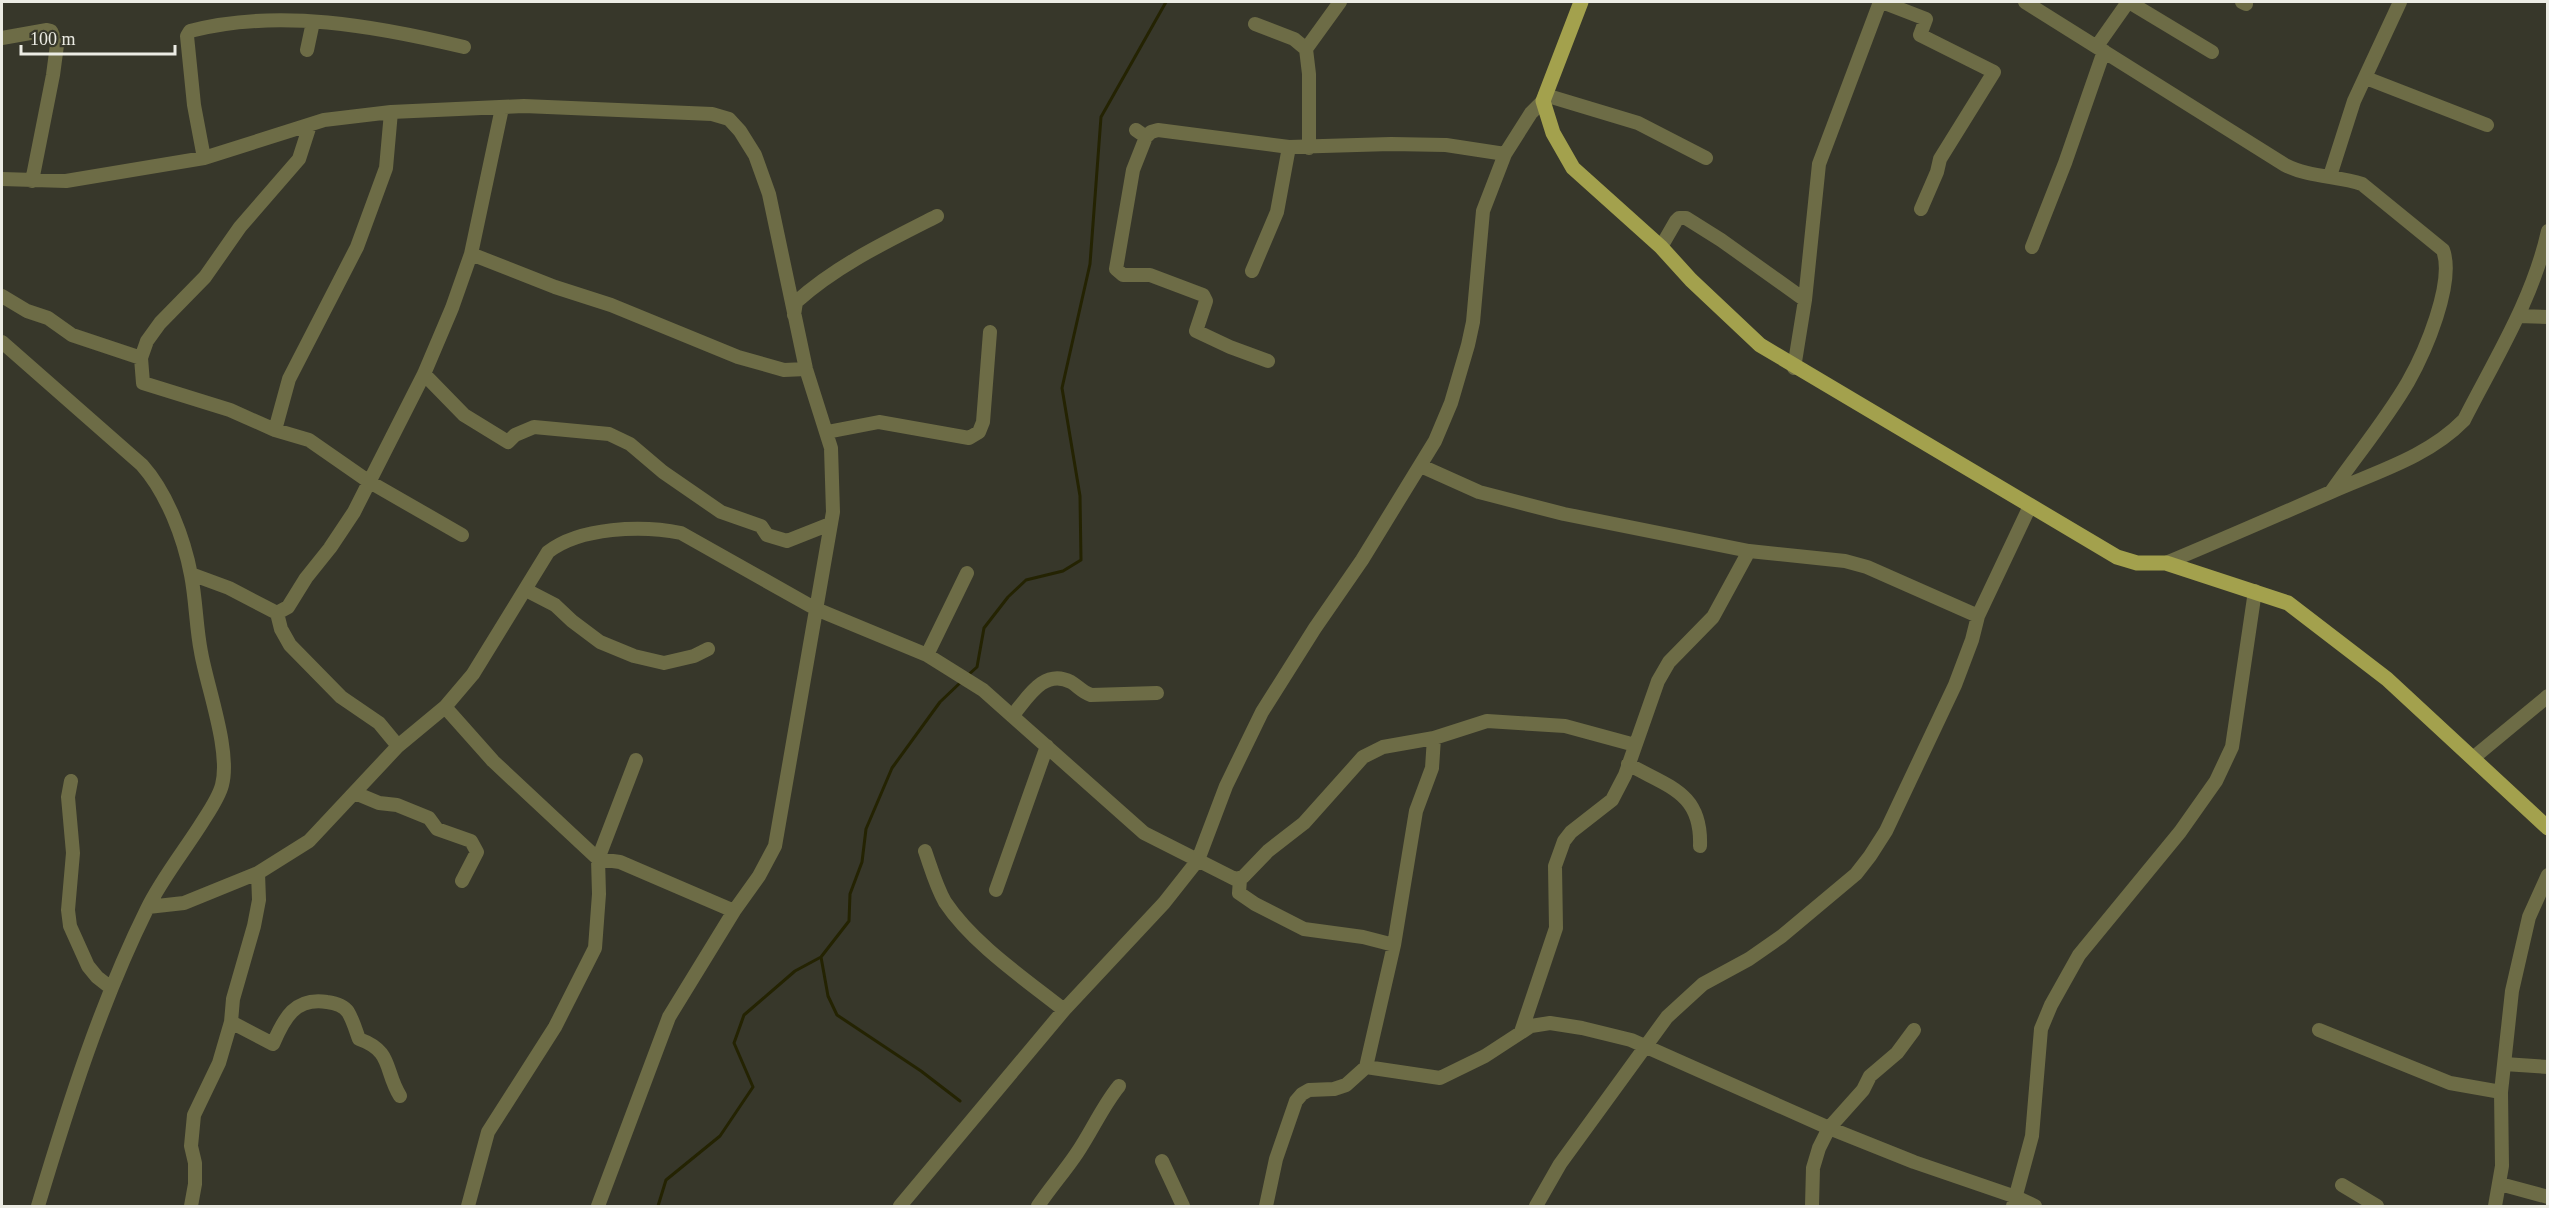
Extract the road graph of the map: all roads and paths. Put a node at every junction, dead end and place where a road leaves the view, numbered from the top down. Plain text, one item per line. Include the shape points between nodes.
1 (1340, 2) edge
2 (1581, 2) edge
3 (1881, 2) edge
4 (2025, 2) edge
5 (2128, 2) edge
6 (2400, 2) edge
7 (313, 22) junction
8 (1255, 24) dead end
9 (2, 38) edge
10 (464, 47) dead end
11 (2101, 48) junction
12 (1306, 49) junction
13 (307, 50) dead end
14 (2212, 52) dead end
15 (2366, 78) junction
16 (1544, 98) junction
17 (502, 108) junction
18 (391, 112) junction
19 (310, 125) junction
20 (2487, 125) dead end
21 (1289, 147) junction
22 (1309, 148) junction
23 (1505, 154) junction
24 (204, 158) junction
25 (1706, 158) dead end
26 (2330, 176) junction
27 (2, 179) edge
28 (33, 181) junction
29 (1921, 209) dead end
30 (937, 216) dead end
31 (2547, 231) edge
32 (1661, 247) junction
33 (2032, 247) dead end
34 (471, 254) junction
35 (1252, 271) dead end
36 (2, 296) edge
37 (1804, 300) junction
38 (2517, 316) junction
39 (794, 317) junction
40 (2547, 317) edge
41 (990, 332) dead end
42 (2, 342) edge
43 (141, 358) junction
44 (1268, 361) dead end
45 (1794, 368) junction
46 (806, 369) junction
47 (424, 374) junction
48 (275, 430) junction
49 (827, 432) junction
50 (1421, 466) junction
51 (368, 481) junction
52 (2331, 492) junction
53 (2030, 506) junction
54 (830, 524) junction
55 (462, 535) dead end
56 (1749, 551) junction
57 (2166, 563) junction
58 (967, 573) dead end
59 (191, 574) junction
60 (526, 591) junction
61 (2256, 591) junction
62 (816, 609) junction
63 (277, 613) junction
64 (1978, 616) junction
65 (708, 650) dead end
66 (927, 655) junction
67 (1156, 693) dead end
68 (2547, 696) edge
69 (445, 707) junction
70 (1013, 715) junction
71 (1434, 738) junction
72 (1635, 745) junction
73 (398, 746) junction
74 (1047, 746) junction
75 (2472, 758) junction
76 (636, 760) dead end
77 (1628, 764) junction
78 (71, 781) dead end
79 (355, 793) junction
80 (2547, 828) edge
81 (1700, 846) dead end
82 (925, 850) dead end
83 (598, 860) junction
84 (1197, 860) junction
85 (258, 873) junction
86 (2547, 875) edge
87 (1240, 879) junction
88 (462, 881) dead end
89 (996, 890) dead end
90 (148, 907) junction
91 (734, 912) junction
92 (1394, 945) junction
93 (111, 988) junction
94 (1064, 1010) junction
95 (231, 1022) junction
96 (1914, 1030) dead end
97 (2319, 1030) dead end
98 (1521, 1032) junction
99 (1644, 1046) junction
100 (2504, 1064) junction
101 (1366, 1067) junction
102 (2547, 1067) edge
103 (1119, 1086) dead end
104 (2501, 1092) junction
105 (400, 1096) dead end
106 (1829, 1128) junction
107 (1162, 1161) dead end
108 (2500, 1184) junction
109 (2342, 1185) dead end
110 (2547, 1197) edge
111 (2015, 1202) edge
112 (38, 1206) edge
113 (191, 1206) edge
114 (468, 1206) edge
115 (598, 1206) edge
116 (900, 1206) edge
117 (1038, 1206) edge
118 (1183, 1206) edge
119 (1266, 1206) edge
120 (1536, 1206) edge
121 (1812, 1206) edge
122 (2035, 1206) edge
123 (2377, 1206) edge
124 (2495, 1206) edge

1 - 12 street
2 - 16 main road
3 - 29 street via 1926,19 1920,34 1994,72 1940,159
3 - 37 street via 1819,164
4 - 11 street
5 - 11 street
5 - 14 street
6 - 15 street
7 - 10 street via 414,35
7 - 13 street
7 - 24 street via 266,20 192,30 187,34
8 - 12 street via 1294,39
9 - 28 street via 47,30 56,40
11 - 26 street via 2285,165
11 - 33 street via 2066,163
12 - 22 street
15 - 20 street
15 - 26 street via 2354,101
16 - 23 street
16 - 25 street via 1638,123
16 - 32 main road via 1552,133 1573,168
17 - 18 street
17 - 34 street
17 - 39 street via 593,107 712,114 729,119 755,155 769,194
18 - 19 street
18 - 48 street via 389,156 379,187 357,247 289,379
19 - 24 street
19 - 43 street via 299,159 240,227 205,277 160,323 147,340
21 - 22 street
21 - 35 street via 1276,213
21 - 44 street via 1158,130 1141,133 1116,269 1123,275 1150,275 1203,296 1206,302 1196,331
22 - 23 street via 1446,145
23 - 50 street via 1483,211 1468,345 1451,403
24 - 28 street via 66,181
26 - 52 street via 2362,184 2372,191 2443,250 2446,267 2441,299 2408,382
27 - 28 street
30 - 39 street via 816,284 796,302
31 - 38 street via 2541,260
32 - 37 street via 1676,221 1686,218
32 - 45 main road via 1732,321
34 - 46 street via 738,357 784,370
34 - 47 street
36 - 43 street via 48,318 72,335
37 - 45 street
38 - 40 street
38 - 52 street via 2464,420 2453,431 2423,452
39 - 46 street
41 - 49 street via 984,422 979,432 969,438 879,422
42 - 59 street via 134,458 157,483 173,516
43 - 48 street via 143,383 230,410
45 - 53 main road
46 - 49 street
47 - 51 street
47 - 54 street via 464,416 508,442 534,427 609,434 630,444 705,502 761,526 767,535 787,541
48 - 51 street via 309,440
49 - 54 street via 832,460
50 - 56 street via 1479,492 1513,502
50 - 84 street via 1262,712 1226,786
51 - 55 street
51 - 63 street via 354,512 330,548 288,607
52 - 57 street
53 - 57 main road via 2117,557 2137,563
53 - 64 street
54 - 62 street
56 - 64 street via 1867,567
56 - 72 street via 1713,617 1669,662
57 - 61 main road
58 - 66 street
59 - 63 street
59 - 90 street via 200,650 219,728 224,765 222,786
60 - 62 street via 548,552 560,543 620,530 660,529 681,534
60 - 65 street via 555,605 600,642 634,656 664,663
60 - 69 street via 473,674
61 - 75 main road via 2288,603 2338,641
61 - 111 street via 2232,747 2216,781 2180,832 2079,956 2051,1005 2042,1029 2032,1136
62 - 66 street
62 - 91 street via 775,846
63 - 73 street via 290,645 341,697 379,723
64 - 99 street via 1955,686 1886,831 1870,856 1856,874 1782,936 1694,992
66 - 70 street via 983,690
67 - 70 street via 1091,695 1056,678 1041,682
68 - 75 street
69 - 73 street
69 - 83 street via 493,761
70 - 74 street
71 - 72 street via 1487,722 1516,722 1565,726
71 - 87 street via 1396,743 1363,757 1304,823
71 - 92 street via 1434,758 1416,811
72 - 77 street
73 - 79 street
74 - 84 street via 1144,833
74 - 89 street
75 - 80 main road
76 - 83 street
77 - 81 street via 1687,799 1698,817
77 - 98 street via 1612,800 1571,832 1559,854 1554,880 1556,928
78 - 93 street via 70,926 88,966
79 - 85 street via 309,841
79 - 88 street via 429,818 437,828 471,841 477,852
82 - 94 street via 946,902 969,929 985,947
83 - 91 street via 620,862
83 - 114 street via 595,948 555,1027 488,1132
84 - 87 street
84 - 94 street via 1164,903
85 - 90 street via 184,903
85 - 95 street via 259,900 233,999
86 - 100 street via 2521,946
87 - 92 street via 1239,893 1304,929
90 - 93 street
91 - 115 street via 669,1017
92 - 101 street
93 - 112 street
94 - 116 street
95 - 105 street via 273,1044 292,1010 307,1002 336,1003 348,1011 359,1039 386,1057
95 - 113 street via 219,1063 194,1115 191,1146 195,1184
96 - 106 street
97 - 104 street via 2450,1083
98 - 99 street via 1550,1023 1620,1037
98 - 101 street via 1485,1056 1440,1078
99 - 106 street
99 - 120 street via 1560,1164
100 - 102 street
100 - 104 street
101 - 119 street via 1346,1085 1310,1090 1296,1101 1276,1159
103 - 117 street
104 - 108 street
106 - 111 street
106 - 121 street via 1814,1168
107 - 118 street
108 - 110 street
108 - 124 street
109 - 123 street
111 - 122 street

